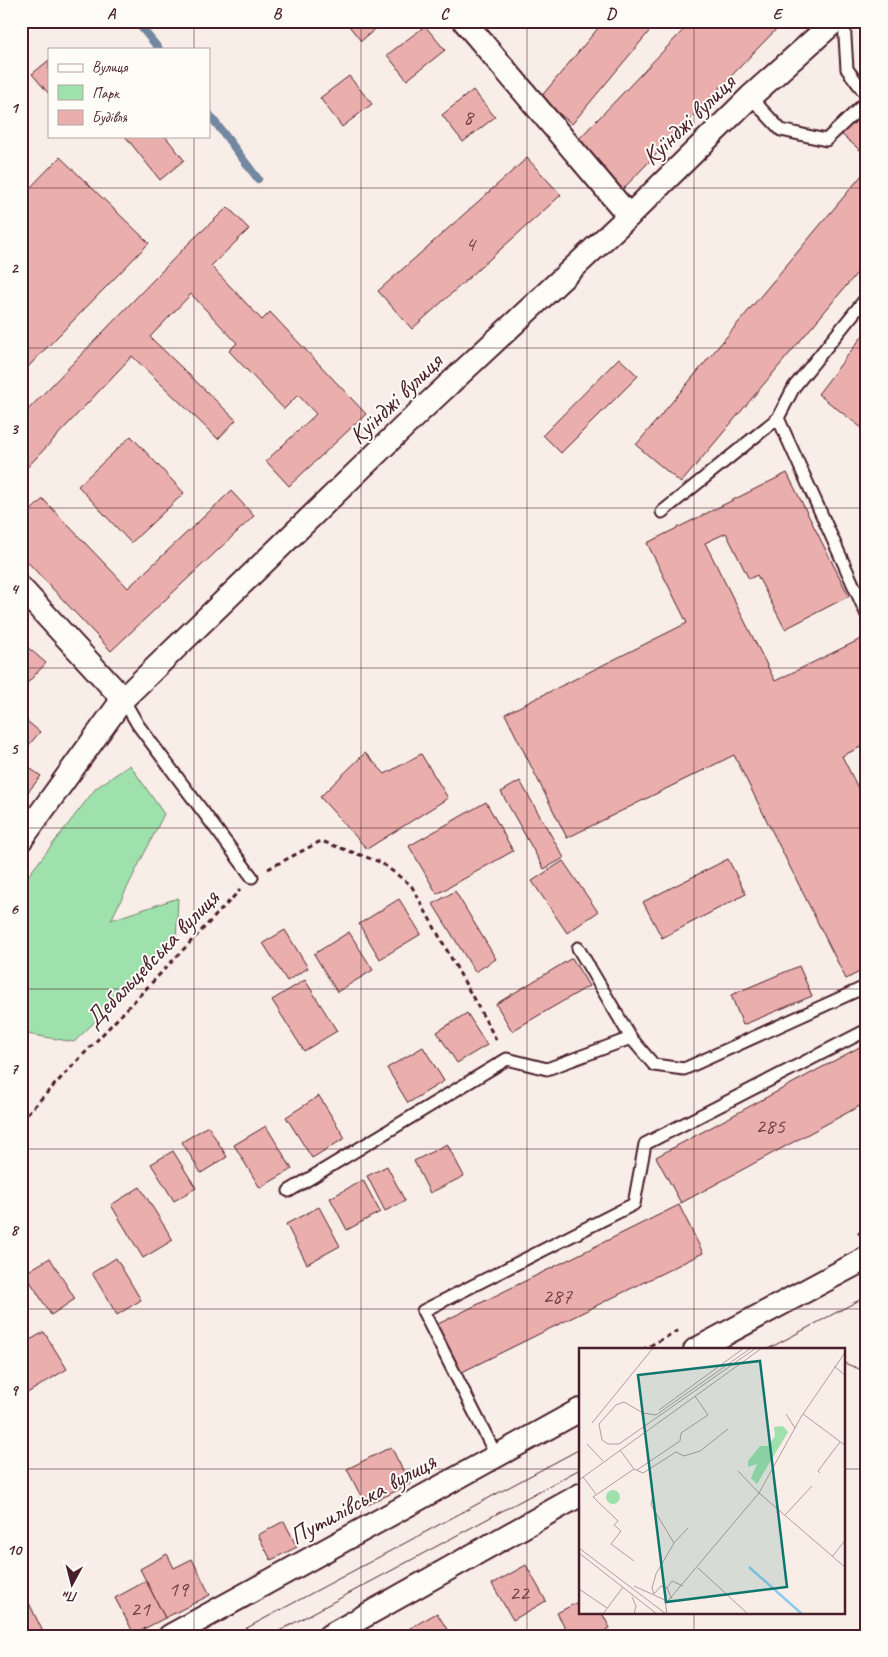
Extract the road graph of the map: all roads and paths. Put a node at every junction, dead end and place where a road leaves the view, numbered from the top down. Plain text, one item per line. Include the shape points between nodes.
1 (464, 21) edge
2 (835, 21) edge
3 (844, 21) edge
4 (867, 96) edge
5 (750, 97) junction
6 (867, 101) edge
7 (629, 216) junction
8 (867, 297) edge
9 (778, 418) junction
10 (662, 512) dead end
11 (21, 588) edge
12 (867, 615) edge
13 (123, 699) junction
14 (21, 840) edge
15 (252, 877) junction
16 (578, 948) dead end
17 (867, 986) edge
18 (867, 1030) edge
19 (631, 1038) junction
20 (507, 1059) junction
21 (21, 1120) edge
22 (288, 1191) dead end
23 (867, 1258) edge
24 (699, 1348) edge
25 (579, 1411) edge
26 (496, 1455) junction
27 (579, 1496) edge
28 (170, 1636) edge
29 (329, 1636) edge

1 - 7 street
2 - 5 street, Куїнджі вулиця
3 - 4 lane via 847,69
5 - 6 lane via 781,130 826,140
5 - 7 street, Куїнджі вулиця
7 - 13 street, Куїнджі вулиця via 417,414
8 - 9 lane via 794,387
9 - 10 lane
9 - 12 lane
11 - 13 street
13 - 14 street, Куїнджі вулиця
13 - 15 lane via 138,725
15 - 20 path, Дебальцевська вулиця via 321,841 380,862 411,885
15 - 21 path, Дебальцевська вулиця
16 - 19 lane
17 - 19 lane via 684,1069 654,1066
18 - 26 lane via 645,1144 634,1204 423,1311
19 - 20 lane via 547,1069
20 - 22 lane
23 - 24 street
25 - 26 street, Путилівська вулиця
26 - 28 street, Путилівська вулиця
27 - 29 street

